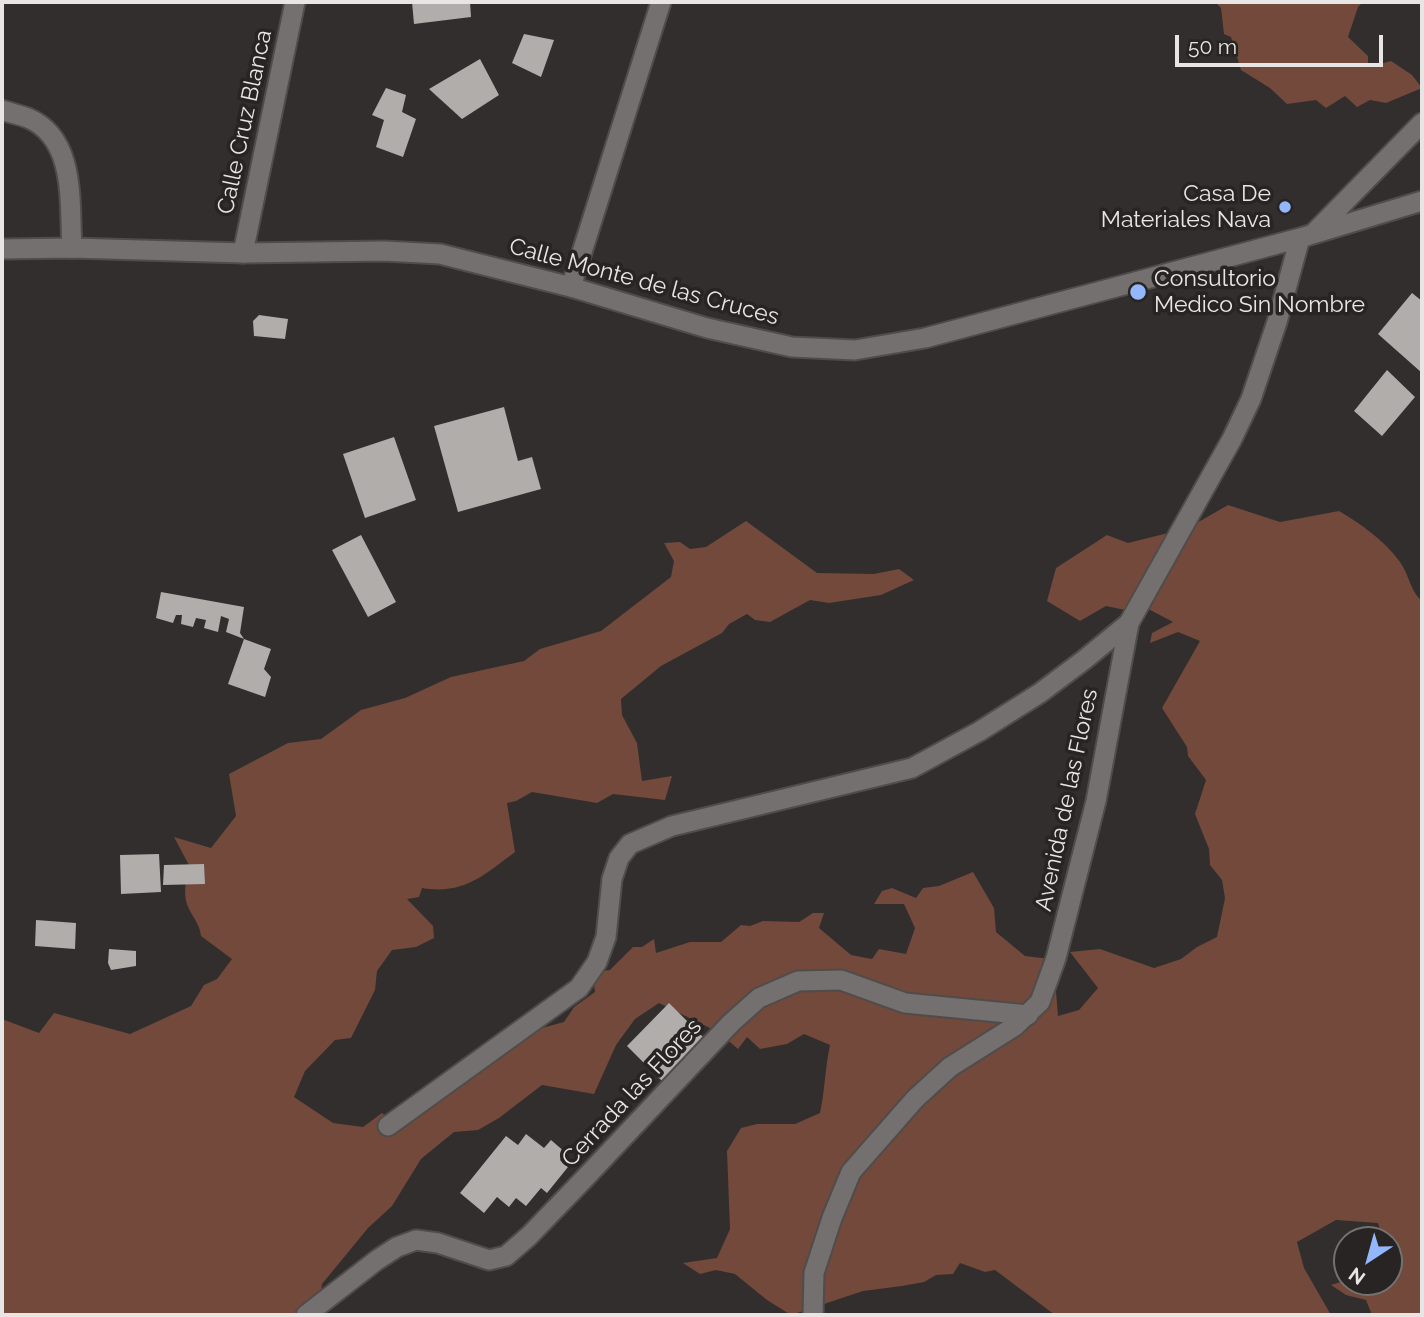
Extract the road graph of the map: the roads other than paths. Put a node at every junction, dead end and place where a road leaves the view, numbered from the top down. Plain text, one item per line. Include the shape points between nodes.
1 (295, 2) edge
2 (662, 2) edge
3 (2, 110) edge
4 (1422, 123) edge
5 (1422, 201) edge
6 (1307, 235) junction
7 (72, 248) junction
8 (2, 249) edge
9 (243, 253) junction
10 (571, 287) junction
11 (1129, 623) junction
12 (1028, 1015) junction
13 (388, 1126) dead end
14 (306, 1315) edge
15 (813, 1315) edge

1 - 9 street, Calle Cruz Blanca
2 - 10 street
3 - 7 street via 29,119 49,132 61,148 67,170
4 - 6 street
5 - 6 street, Calle Monte de las Cruces
6 - 10 street, Calle Monte de las Cruces via 925,338 855,350 792,347 707,328
6 - 11 street, Avenida de las Flores via 1251,399
7 - 8 street, Calle Monte de las Cruces
7 - 9 street, Calle Monte de las Cruces
9 - 10 street, Calle Monte de las Cruces via 440,254
11 - 12 street, Avenida de las Flores via 1096,801 1072,899 1040,1002
11 - 13 street via 1040,693 912,768 672,826 630,844 612,879 607,937 579,988
12 - 14 street, Cerrada las Flores via 905,1003 841,980 798,981 759,998 730,1023 506,1256 489,1260 416,1240 377,1260
12 - 15 street, Avenida de las Flores via 950,1067 915,1099 851,1172 814,1273

